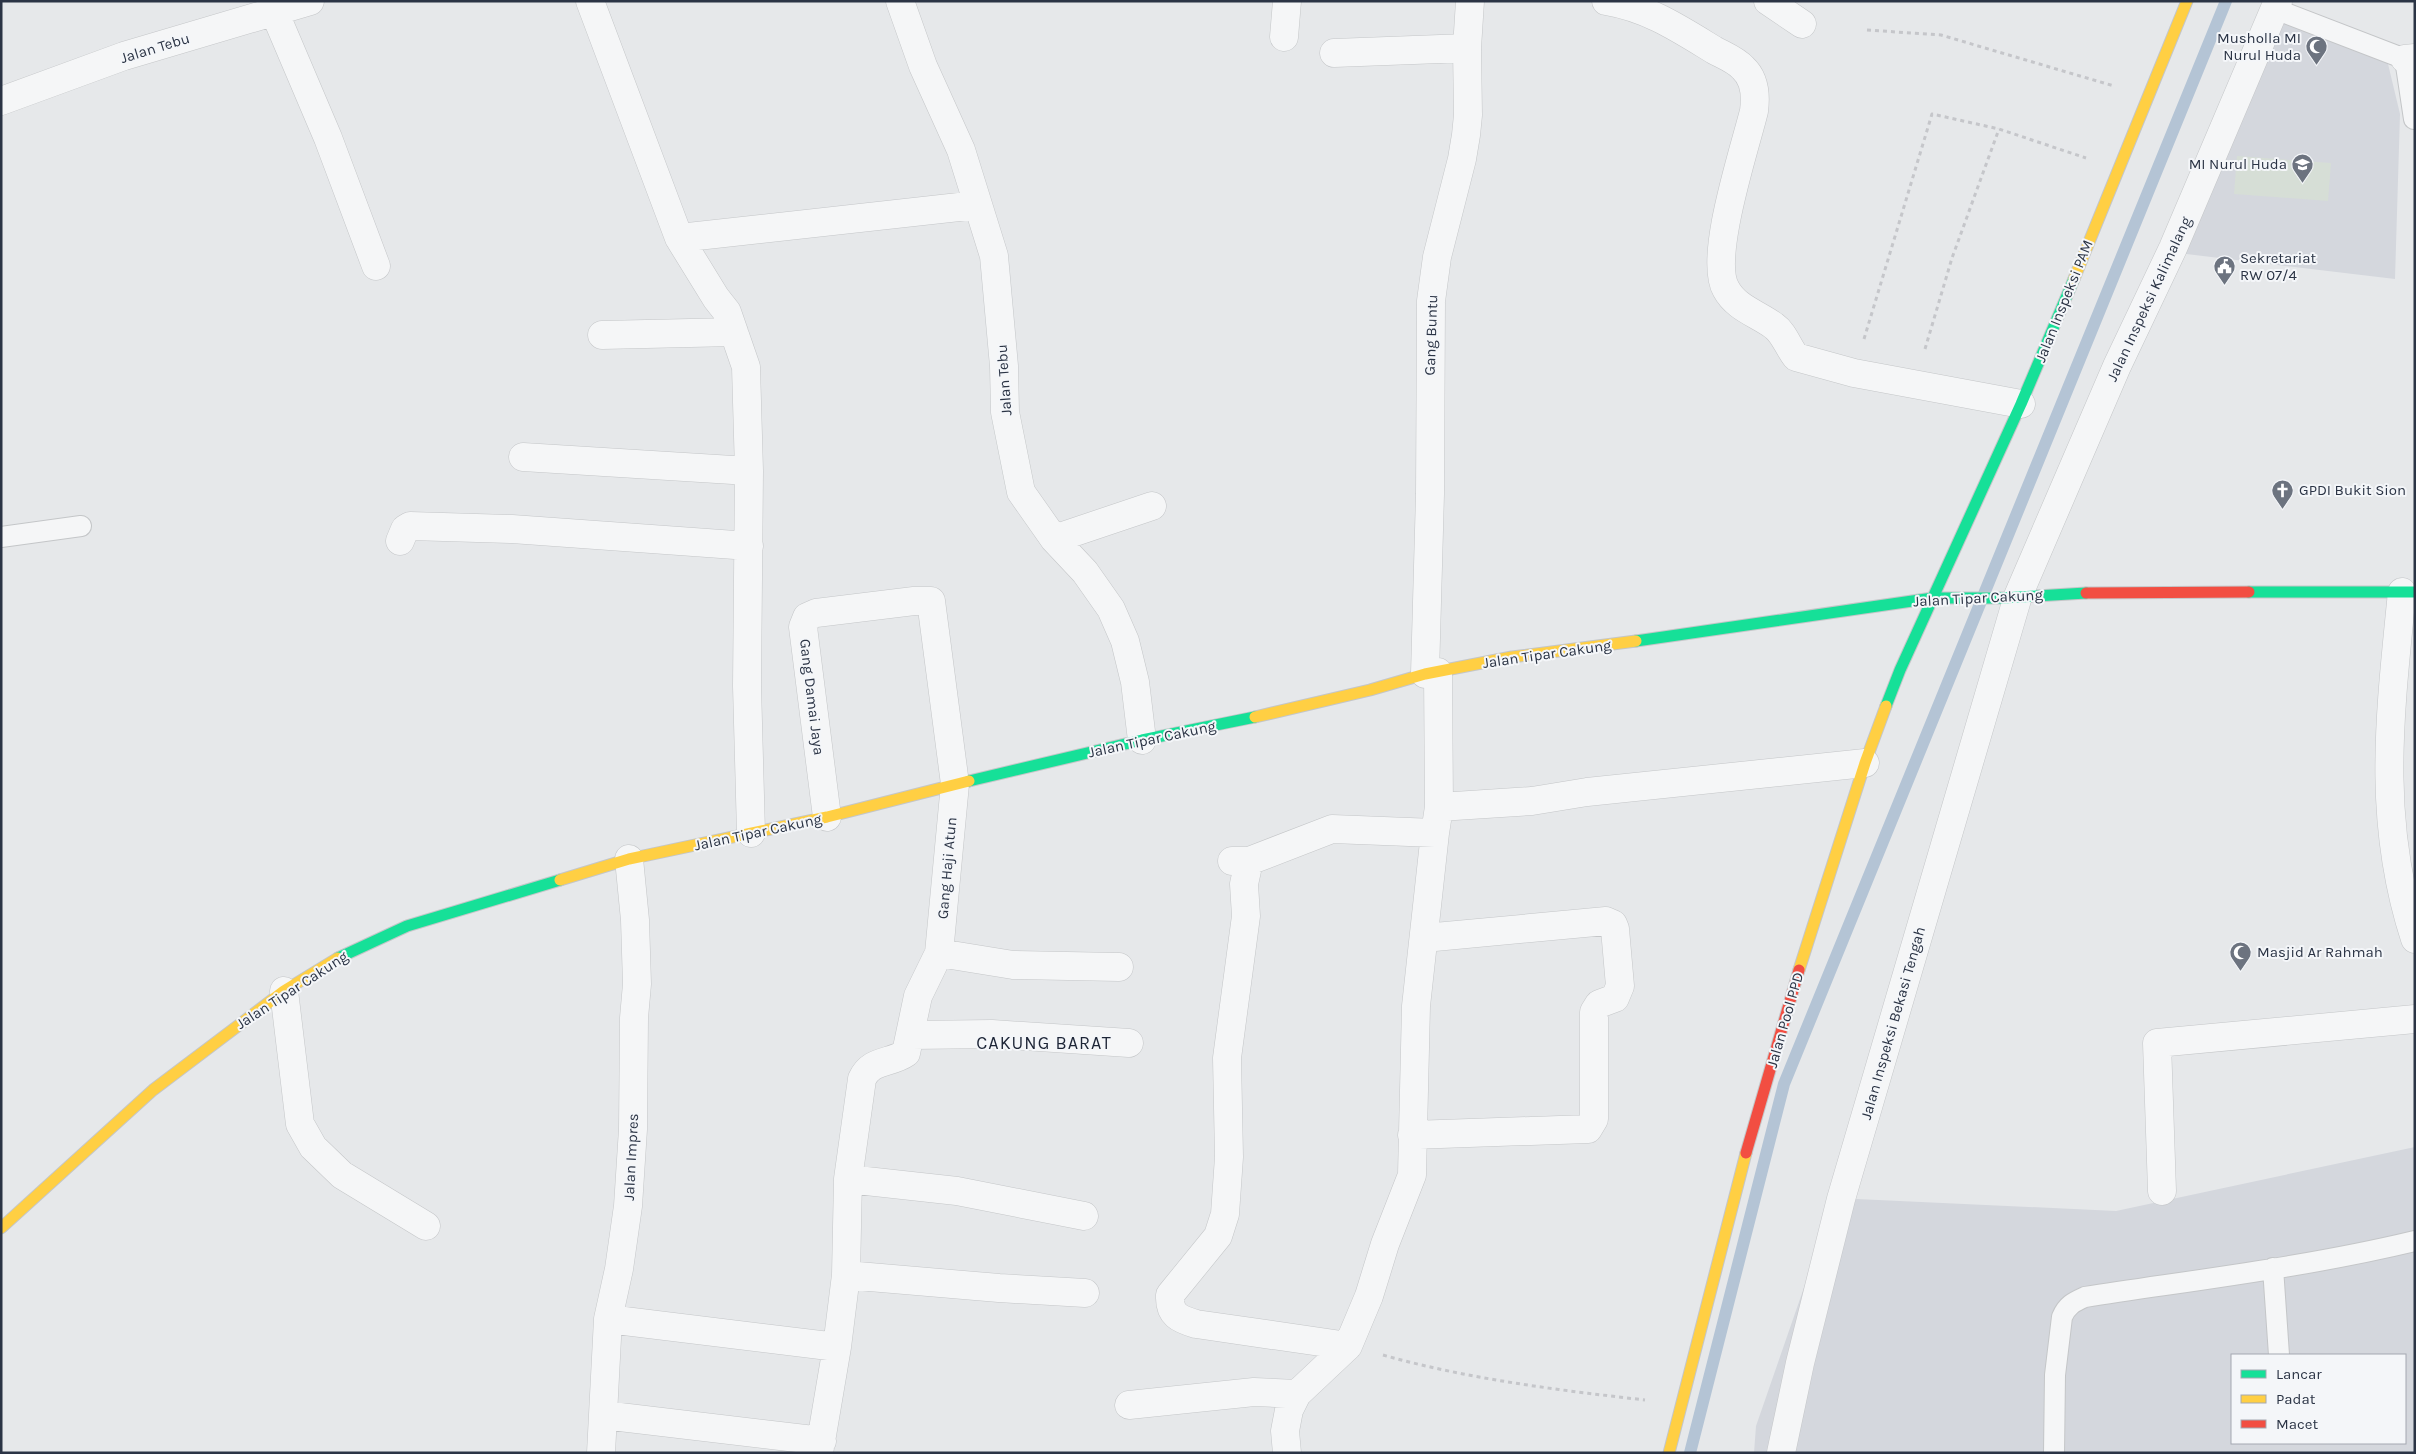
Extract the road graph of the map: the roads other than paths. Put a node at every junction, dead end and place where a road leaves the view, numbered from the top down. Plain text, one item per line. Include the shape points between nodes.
1 (310, 1) edge
2 (590, 1) edge
3 (900, 1) edge
4 (1286, 1) edge
5 (1470, 1) edge
6 (1606, 1) edge
7 (1768, 1) edge
8 (2187, 1) edge
9 (2270, 4) edge
10 (274, 11) junction
11 (1802, 24) dead end
12 (1284, 37) dead end
13 (1467, 48) junction
14 (1334, 53) dead end
15 (2410, 58) edge
16 (1, 101) edge
17 (2414, 119) edge
18 (977, 204) junction
19 (679, 238) junction
20 (376, 266) dead end
21 (734, 332) junction
22 (602, 335) dead end
23 (2021, 404) junction
24 (523, 456) dead end
25 (749, 471) junction
26 (1152, 506) dead end
27 (81, 526) dead end
28 (1, 537) edge
29 (1054, 539) junction
30 (400, 541) dead end
31 (749, 546) junction
32 (2408, 592) edge
33 (2010, 597) junction
34 (1933, 598) junction
35 (1431, 673) junction
36 (1142, 740) junction
37 (1865, 763) junction
38 (955, 784) junction
39 (827, 817) junction
40 (1437, 820) junction
41 (751, 833) junction
42 (629, 859) junction
43 (1424, 938) junction
44 (2415, 939) edge
45 (939, 953) junction
46 (1119, 967) dead end
47 (284, 992) junction
48 (2415, 1019) edge
49 (912, 1034) junction
50 (1129, 1042) dead end
51 (1412, 1135) junction
52 (848, 1179) junction
53 (2162, 1191) dead end
54 (1084, 1216) dead end
55 (426, 1226) dead end
56 (1, 1228) edge
57 (2415, 1241) edge
58 (2273, 1268) junction
59 (846, 1274) junction
60 (1085, 1293) dead end
61 (608, 1319) junction
62 (1348, 1346) junction
63 (837, 1347) junction
64 (2278, 1354) edge
65 (1297, 1394) junction
66 (1129, 1405) dead end
67 (603, 1415) junction
68 (820, 1447) edge
69 (601, 1453) edge
70 (1287, 1453) edge
71 (1669, 1453) edge
72 (1781, 1453) edge
73 (2054, 1453) edge

1 - 10 street, Jalan Tebu
2 - 19 street
3 - 18 street, Jalan Tebu via 923,66 960,150
4 - 12 street
5 - 13 street, Gang Buntu
6 - 23 street via 1661,18 1744,68 1754,86 1756,100 1720,255 1725,289 1736,302 1776,326 1796,356 1854,373
7 - 11 street
8 - 23 street, Jalan Inspeksi PAM
9 - 15 lane
9 - 33 street, Jalan Inspeksi Kalimalang via 2173,248
10 - 16 street, Jalan Tebu via 124,56
10 - 20 street via 328,138
13 - 14 street
13 - 35 street, Gang Buntu via 1466,136 1437,257 1431,301
15 - 17 lane
18 - 19 street
18 - 29 street, Jalan Tebu via 994,256 1006,412 1021,492
19 - 21 street via 727,312
21 - 22 street
21 - 25 street via 746,367
23 - 34 street, Jalan Inspeksi PAM
24 - 25 street
25 - 31 street
26 - 29 street
27 - 28 lane
29 - 36 street, Jalan Tebu via 1086,572 1111,609 1125,641 1135,682
30 - 31 street via 410,526 512,529
31 - 41 street via 747,686
32 - 33 street, Jalan Tipar Cakung via 2102,592
32 - 44 street via 2390,720 2388,781 2391,839 2404,908
33 - 34 street, Jalan Tipar Cakung
33 - 72 street, Jalan Inspeksi Bekasi Tengah via 1841,1199
34 - 35 street, Jalan Tipar Cakung via 1512,657
34 - 37 street, Jalan Pool PPD via 1900,670
35 - 36 street, Jalan Tipar Cakung via 1254,717
35 - 40 street, Gang Buntu
36 - 38 street, Jalan Tipar Cakung
37 - 40 street via 1587,792
37 - 71 street, Jalan Pool PPD via 1805,951 1741,1170
38 - 39 street, Jalan Tipar Cakung
38 - 39 street, Gang Damai Jaya via 931,601 810,615 804,621 804,645
38 - 45 street, Gang Haji Atun
39 - 41 street, Jalan Tipar Cakung
40 - 43 street, Gang Buntu
40 - 62 street via 1332,830 1240,861 1246,916 1227,1058 1229,1157 1225,1214 1218,1236 1170,1295 1170,1306 1178,1319 1196,1324
41 - 42 street, Jalan Tipar Cakung
42 - 47 street, Jalan Tipar Cakung via 407,926 358,947
42 - 61 street, Jalan Impres via 637,984 633,1129 628,1206
43 - 51 street, Gang Buntu via 1416,1006
43 - 51 street via 1606,921 1615,929 1620,986 1615,998 1599,1004 1594,1012 1594,1119 1588,1130
45 - 46 street via 1013,964
45 - 49 street via 918,996
47 - 55 street via 300,1124 313,1147 342,1174
47 - 56 street, Jalan Tipar Cakung via 153,1090
48 - 53 street via 2157,1044
49 - 50 street via 992,1034
49 - 52 street via 906,1053 872,1066 862,1079
51 - 62 street, Gang Buntu via 1412,1175
52 - 54 street via 957,1191
52 - 59 street
57 - 58 lane
58 - 64 lane
58 - 73 lane via 2085,1298 2066,1308 2062,1316 2055,1375
59 - 60 street
59 - 63 street
61 - 63 street
61 - 67 street, Jalan Impres
62 - 65 street
63 - 68 street
65 - 66 street via 1254,1392
65 - 70 street via 1289,1410
67 - 68 street
67 - 69 street, Jalan Impres

